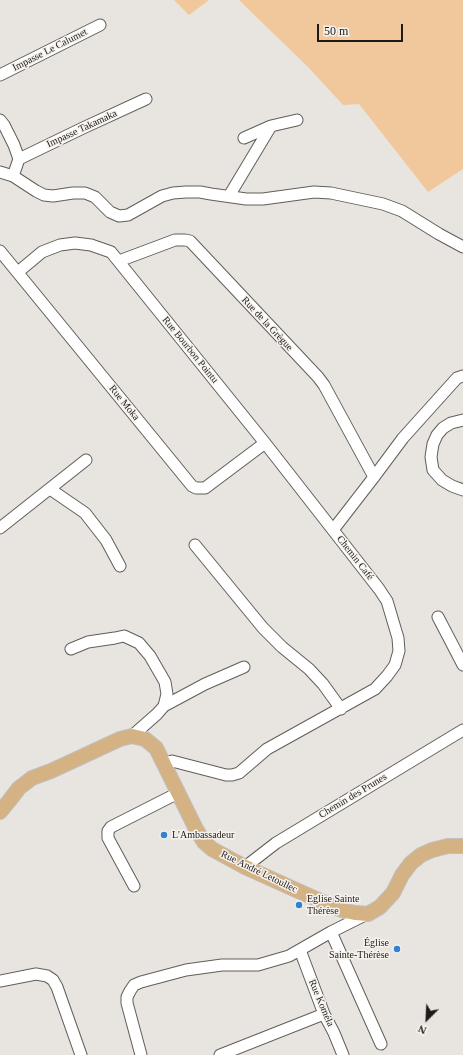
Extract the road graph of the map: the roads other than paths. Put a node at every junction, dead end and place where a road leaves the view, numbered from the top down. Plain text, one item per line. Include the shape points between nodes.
1 (100, 25) dead end
2 (0, 75) edge
3 (146, 99) dead end
4 (0, 120) edge
5 (297, 120) dead end
6 (271, 126) junction
7 (244, 138) dead end
8 (19, 159) junction
9 (0, 172) edge
10 (13, 176) junction
11 (229, 196) junction
12 (463, 247) edge
13 (0, 250) edge
14 (119, 261) junction
15 (18, 272) junction
16 (463, 376) edge
17 (463, 420) edge
18 (265, 442) junction
19 (86, 460) dead end
20 (374, 477) junction
21 (50, 489) junction
22 (463, 490) edge
23 (0, 528) edge
24 (333, 530) junction
25 (196, 545) dead end
26 (120, 566) dead end
27 (438, 617) dead end
28 (71, 649) dead end
29 (463, 665) edge
30 (244, 667) dead end
31 (164, 706) junction
32 (341, 709) junction
33 (463, 730) edge
34 (132, 736) junction
35 (163, 763) junction
36 (178, 793) junction
37 (5, 803) edge
38 (0, 812) edge
39 (0, 823) edge
40 (463, 846) edge
41 (245, 867) junction
42 (134, 886) dead end
43 (368, 914) junction
44 (331, 932) junction
45 (300, 950) junction
46 (0, 981) edge
47 (324, 1014) junction
48 (381, 1044) dead end
49 (81, 1055) edge
50 (141, 1055) edge
51 (220, 1055) edge
52 (343, 1055) edge

1 - 2 street, Impasse Le Calumet
3 - 8 street, Impasse Takamaka
4 - 8 street
5 - 6 street
6 - 7 street
6 - 11 street
8 - 10 street
9 - 10 street
10 - 11 street via 44,195 85,193 95,197 110,212 119,216 128,216 162,196 174,193 200,192
11 - 12 street via 263,199 314,192 356,198 402,211
13 - 15 street, Rue Moka
14 - 15 street, Rue Bourbon Pointu via 111,252 75,243 42,252
14 - 18 street, Rue Bourbon Pointu
14 - 20 street, Rue de la Grègue via 175,240 190,241 318,377
15 - 18 street, Rue Moka via 192,486 204,488
16 - 20 street, Chemin Café via 457,378 402,438
17 - 22 street via 443,428 433,444 431,456 433,470 442,480
18 - 24 street, Rue Bourbon Pointu
19 - 21 street
20 - 24 street, Chemin Café
21 - 23 street
21 - 26 street via 85,513 106,540
24 - 32 street, Chemin Café via 387,601 398,638 399,651 395,665 375,689
25 - 32 street via 264,628 323,684
27 - 29 street
28 - 31 street via 88,642 124,636 139,643 165,682 167,694
30 - 31 street via 204,684
31 - 34 street
32 - 35 street, Chemin Café via 268,749 239,773 226,775 172,761
33 - 41 street, Chemin des Prunes via 276,843
34 - 35 main road, Rue André Letoullec via 145,740 156,748
34 - 37 main road via 32,778
35 - 36 main road, Rue André Letoullec
36 - 41 main road, Rue André Letoullec via 204,842
36 - 42 street via 111,827 108,831 108,838
37 - 38 main road
37 - 39 main road
40 - 43 main road via 448,846 421,855 402,875 393,893 380,907
41 - 43 main road, Rue André Letoullec via 334,907
43 - 44 street
44 - 45 street
44 - 48 street
45 - 47 street, Rue Koméla
45 - 50 street via 258,965 222,965 186,970 134,986 127,997 127,1003
46 - 49 street via 36,974 53,980
47 - 51 street
47 - 52 street, Rue Koméla

